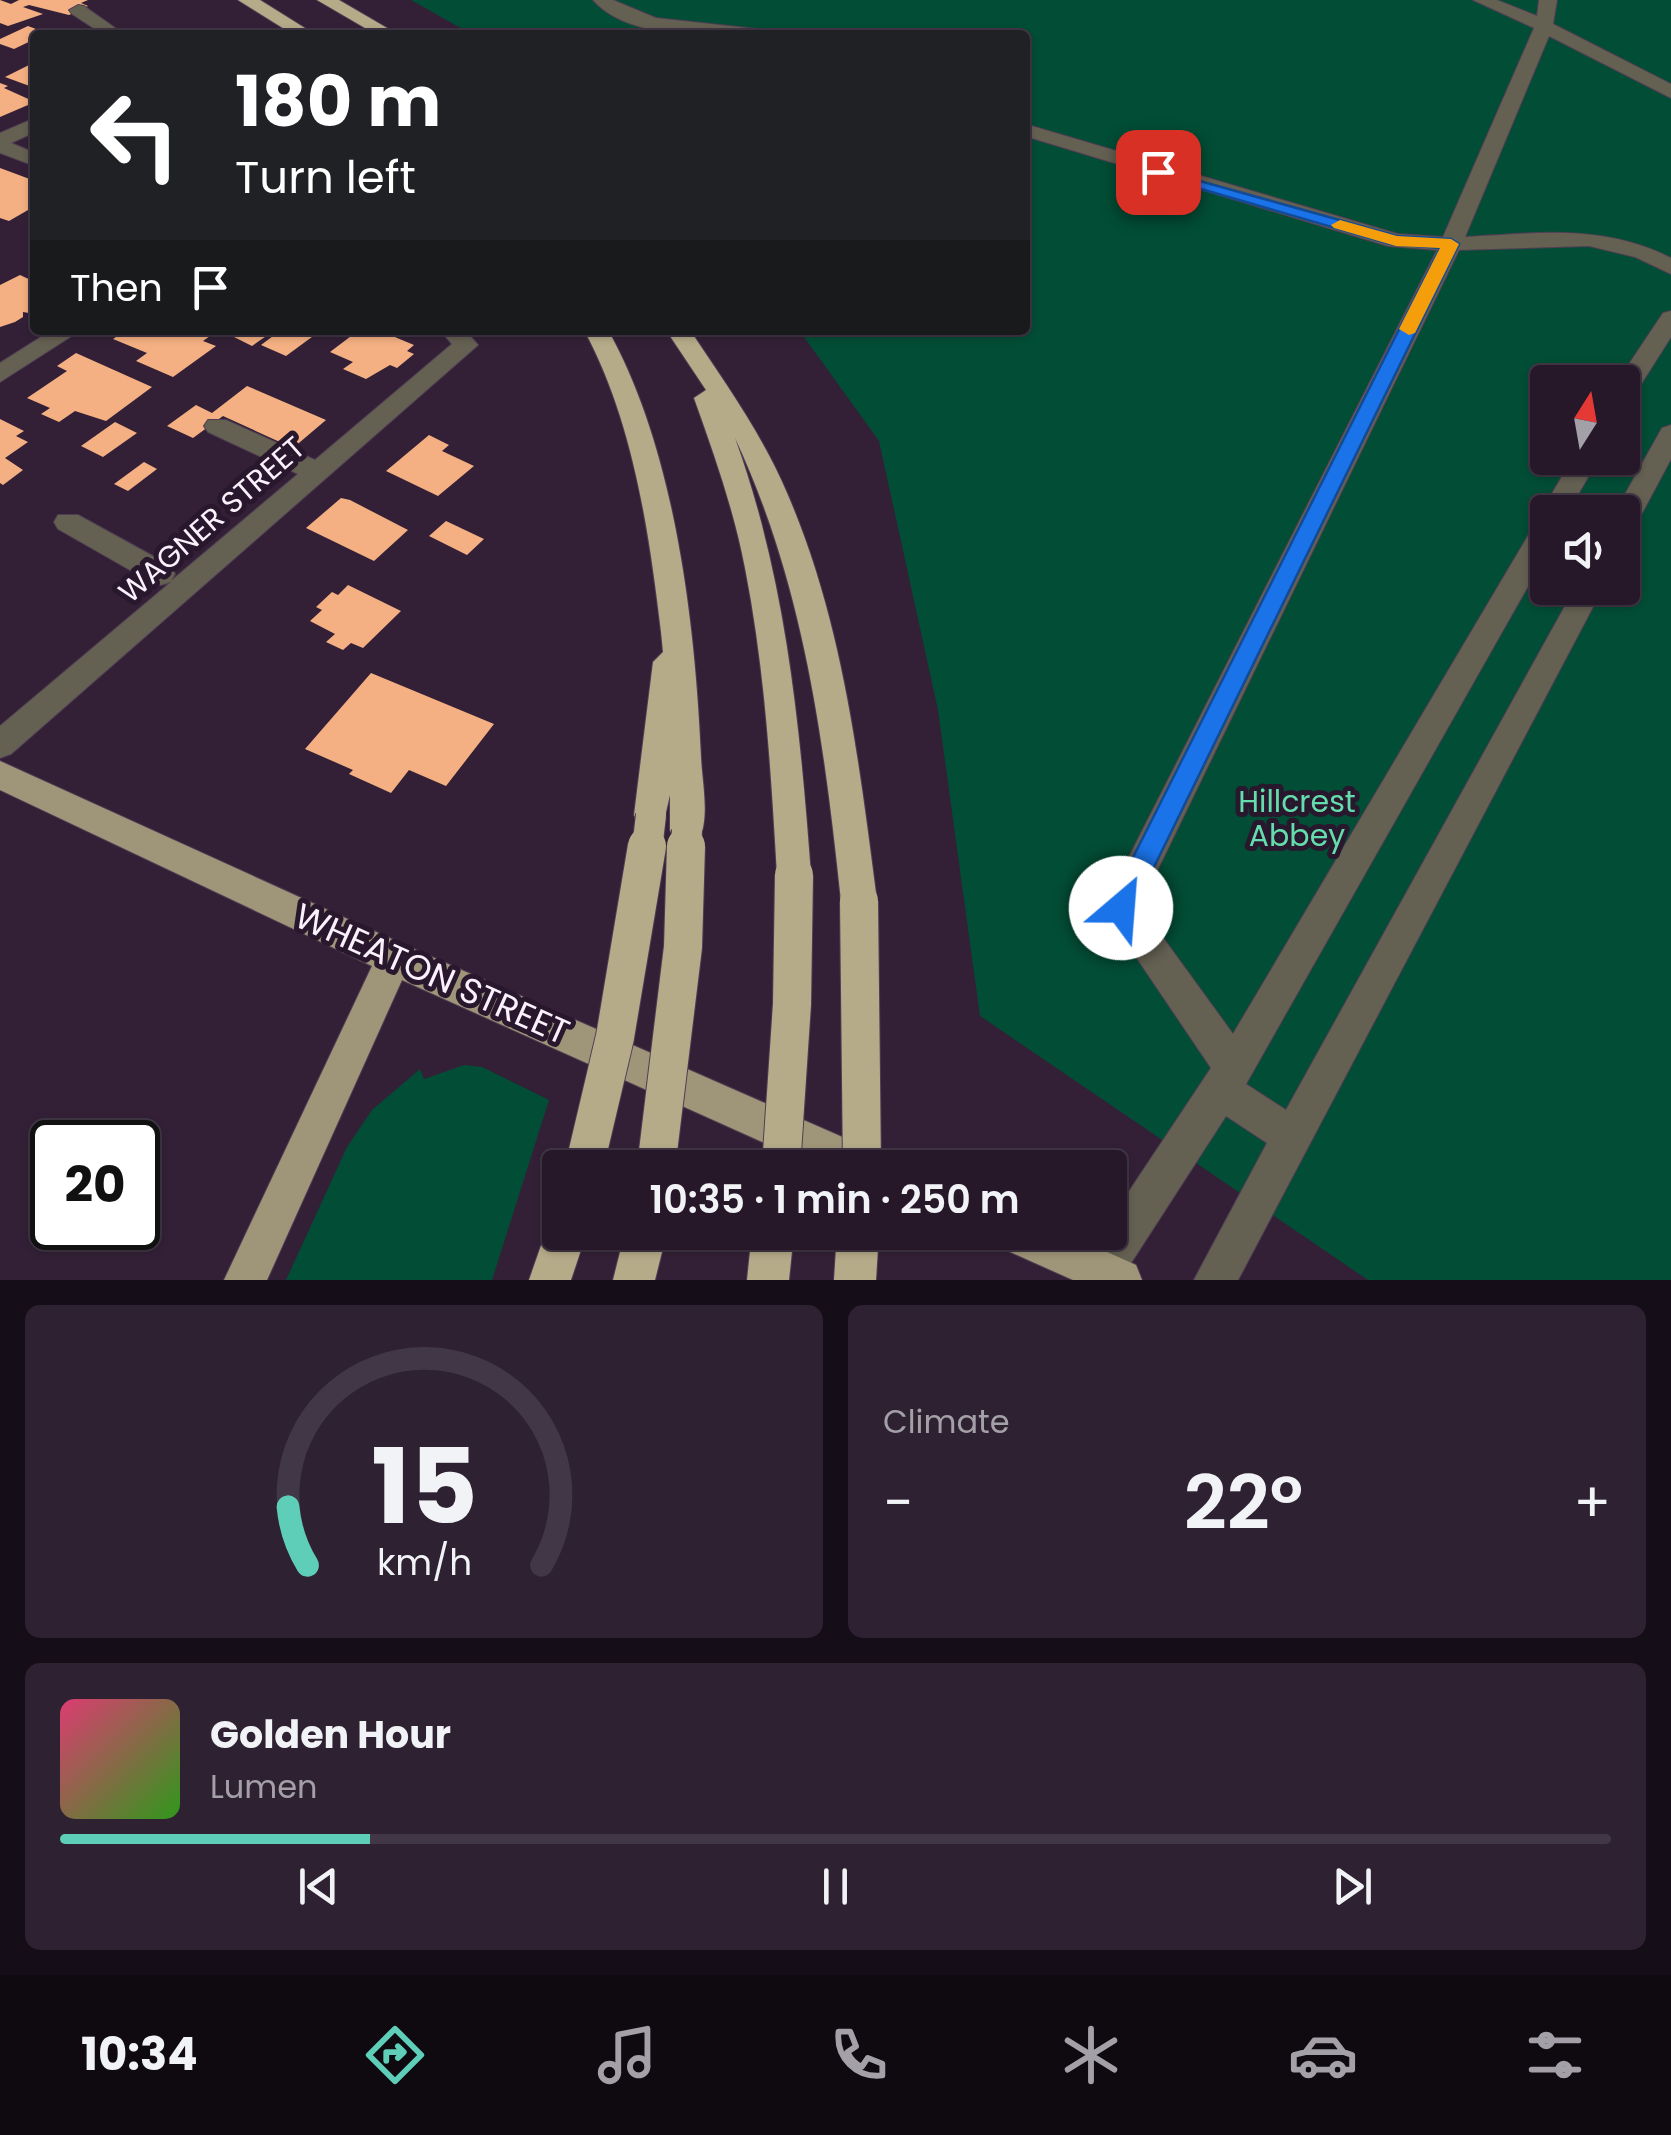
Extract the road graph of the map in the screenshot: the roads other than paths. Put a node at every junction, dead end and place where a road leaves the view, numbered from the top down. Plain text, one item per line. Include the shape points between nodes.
1 (246, 0) edge
2 (326, 0) edge
3 (602, 0) edge
4 (1482, 0) edge
5 (1548, 0) edge
6 (78, 10) dead end
7 (1544, 26) junction
8 (108, 30) edge
9 (298, 30) edge
10 (381, 30) edge
11 (724, 30) edge
12 (1671, 92) edge
13 (30, 127) edge
14 (1030, 131) edge
15 (0, 143) edge
16 (30, 158) edge
17 (1451, 244) junction
18 (1671, 268) edge
19 (1671, 318) edge
20 (61, 335) edge
21 (598, 335) edge
22 (680, 335) edge
23 (681, 335) edge
24 (459, 337) edge
25 (1640, 366) edge
26 (0, 374) edge
27 (217, 426) dead end
28 (1671, 434) edge
29 (318, 472) junction
30 (1638, 495) edge
31 (68, 522) dead end
32 (1530, 557) edge
33 (161, 574) dead end
34 (674, 600) junction
35 (1580, 605) edge
36 (0, 745) edge
37 (0, 775) edge
38 (394, 958) junction
39 (1227, 1078) junction
40 (1294, 1138) junction
41 (589, 1150) edge
42 (658, 1150) edge
43 (782, 1150) edge
44 (824, 1150) edge
45 (864, 1150) edge
46 (560, 1250) edge
47 (642, 1250) edge
48 (772, 1250) edge
49 (857, 1250) edge
50 (1054, 1250) edge
51 (1111, 1276) edge
52 (245, 1280) edge
53 (550, 1280) edge
54 (634, 1280) edge
55 (768, 1280) edge
56 (855, 1280) edge
57 (1215, 1280) edge

1 - 9 highway
2 - 10 highway
3 - 11 street via 628,16
4 - 7 street
5 - 7 street
6 - 8 street
7 - 12 street
7 - 17 street
13 - 15 street
14 - 17 street via 1396,241
15 - 16 street
17 - 18 street via 1579,235
17 - 39 street via 1121,908
19 - 25 street
20 - 26 street
21 - 34 highway via 656,500
22 - 43 highway, bridge via 739,485 764,587 784,716 794,875
23 - 45 highway, bridge via 748,439 804,572 841,744 859,901
24 - 29 street, WAGNER STREET
27 - 29 street
28 - 30 street
29 - 36 street, WAGNER STREET
31 - 33 street
32 - 39 street
34 - 41 highway, bridge via 629,972
34 - 42 highway, bridge via 685,712 683,948
35 - 40 street
37 - 38 main road, WHEATON STREET
38 - 44 main road, WHEATON STREET
38 - 52 main road
39 - 40 street
39 - 51 street
40 - 57 street
46 - 53 highway
47 - 54 highway
48 - 55 highway
49 - 56 highway
50 - 51 main road

